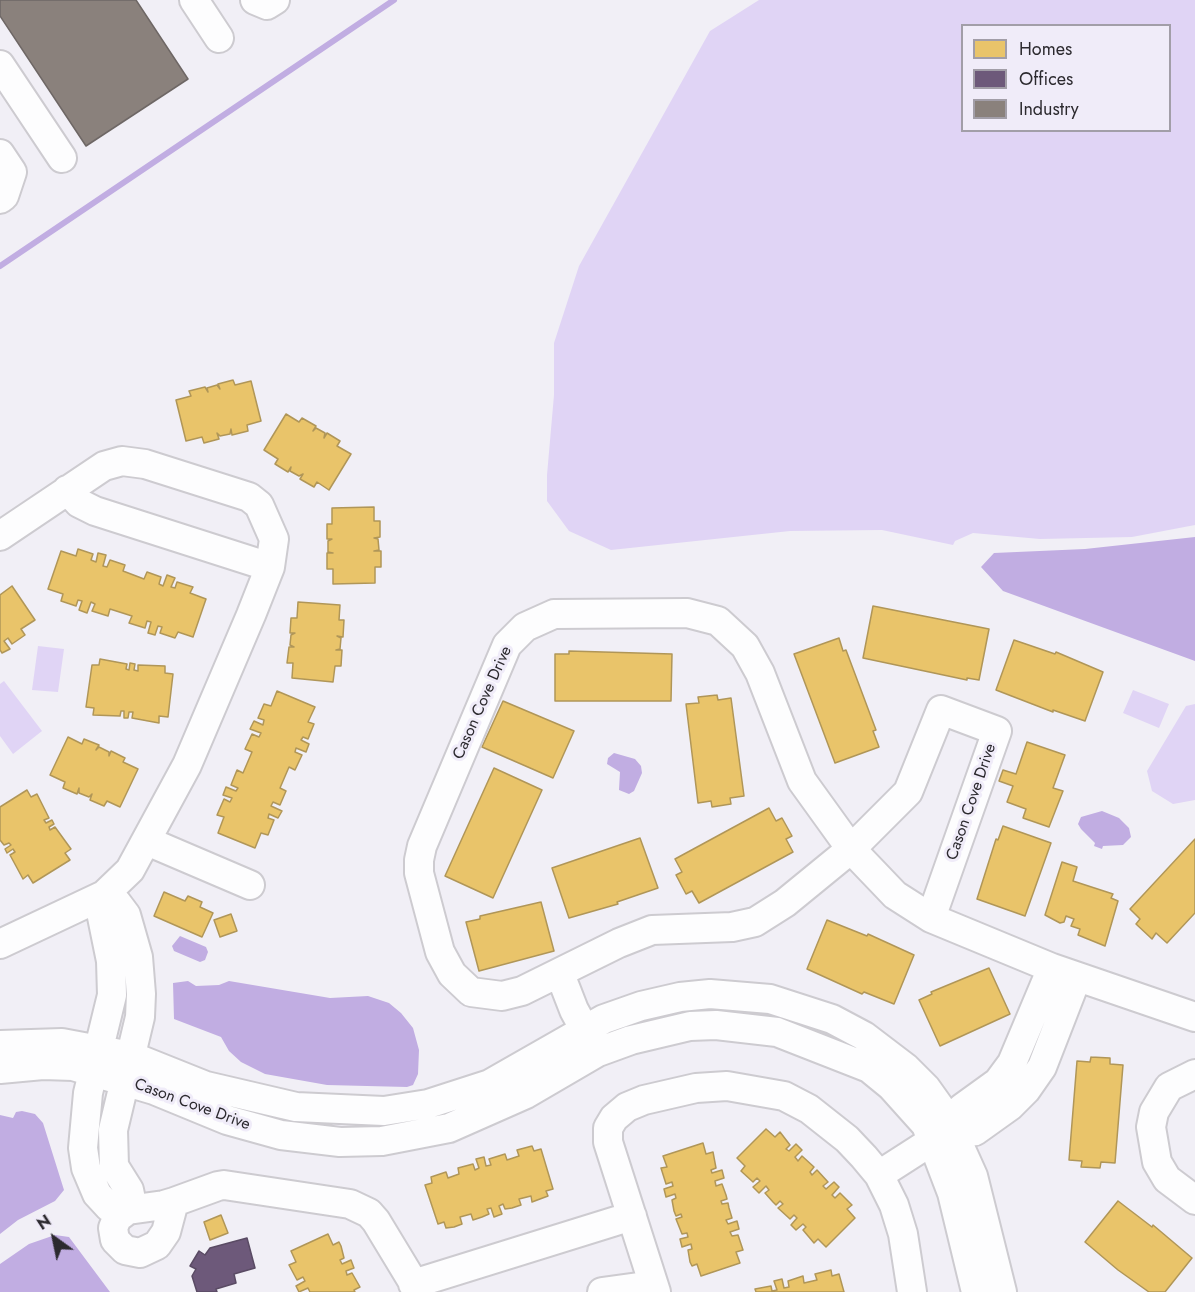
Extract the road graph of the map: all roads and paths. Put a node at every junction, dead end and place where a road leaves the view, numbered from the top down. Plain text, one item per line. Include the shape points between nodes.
1 (194, 0) edge
2 (255, 0) edge
3 (275, 0) edge
4 (219, 38) dead end
5 (0, 65) edge
6 (0, 154) edge
7 (62, 158) dead end
8 (0, 199) edge
9 (67, 490) junction
10 (0, 536) edge
11 (270, 567) junction
12 (147, 841) junction
13 (852, 849) junction
14 (250, 885) dead end
15 (104, 895) junction
16 (931, 918) junction
17 (0, 944) edge
18 (1065, 972) junction
19 (560, 974) junction
20 (1195, 1017) edge
21 (591, 1041) junction
22 (0, 1045) edge
23 (97, 1061) junction
24 (0, 1069) edge
25 (128, 1069) junction
26 (1195, 1074) edge
27 (948, 1130) junction
28 (879, 1175) junction
29 (1195, 1200) edge
30 (174, 1202) junction
31 (128, 1210) junction
32 (632, 1216) junction
33 (416, 1288) edge
34 (655, 1288) edge
35 (602, 1292) edge
36 (912, 1292) edge
37 (976, 1292) edge
38 (1002, 1292) edge

1 - 4 street
2 - 3 street via 267,5
5 - 7 street
6 - 8 street via 12,172
9 - 10 street
9 - 11 street via 79,503 95,511
9 - 11 street via 104,466 122,460 249,497 259,505 274,539
11 - 12 street via 187,765
12 - 14 street
12 - 15 street via 130,870
13 - 16 street, Cason Cove Drive via 895,895
13 - 16 street, Cason Cove Drive via 908,792 941,710 997,731
13 - 19 street, Cason Cove Drive via 755,922 732,927 652,930
13 - 19 street, Cason Cove Drive via 802,781 745,646 718,621 687,613 554,614 538,620 507,645 422,846 419,873 440,952 452,974 471,992 502,996
15 - 17 street
15 - 23 street via 101,912 111,961 112,995
15 - 25 street, Cason Cove Drive via 126,915 138,957 140,1017
16 - 18 street, Cason Cove Drive
18 - 20 street, Cason Cove Drive
18 - 27 street via 998,1082 962,1108
19 - 21 street
21 - 25 street, Cason Cove Drive via 497,1109 449,1128 382,1141 340,1142 281,1135 227,1120 154,1090
21 - 27 street, Cason Cove Drive via 631,1040 716,1024 777,1032 869,1068 926,1125
22 - 23 street, Cason Cove Drive via 62,1043
23 - 24 street, Cason Cove Drive via 73,1066
23 - 25 street, Cason Cove Drive
23 - 31 street via 82,1135 86,1168 102,1202
25 - 31 street, Cason Cove Drive via 112,1146 114,1166 131,1195
26 - 29 street via 1169,1087 1154,1112 1151,1127 1157,1162 1167,1179
27 - 28 street
27 - 37 street, Cason Cove Drive via 952,1193
27 - 38 street, Cason Cove Drive via 978,1193
28 - 32 street via 847,1139 810,1109 758,1090 696,1088 627,1107 608,1128 608,1142
28 - 36 street via 903,1234
30 - 31 street
30 - 31 street via 166,1232 157,1245 140,1253 125,1250 115,1240 113,1228 117,1218
30 - 33 street via 230,1185 360,1206 376,1221
32 - 33 street
32 - 34 street
34 - 35 street

